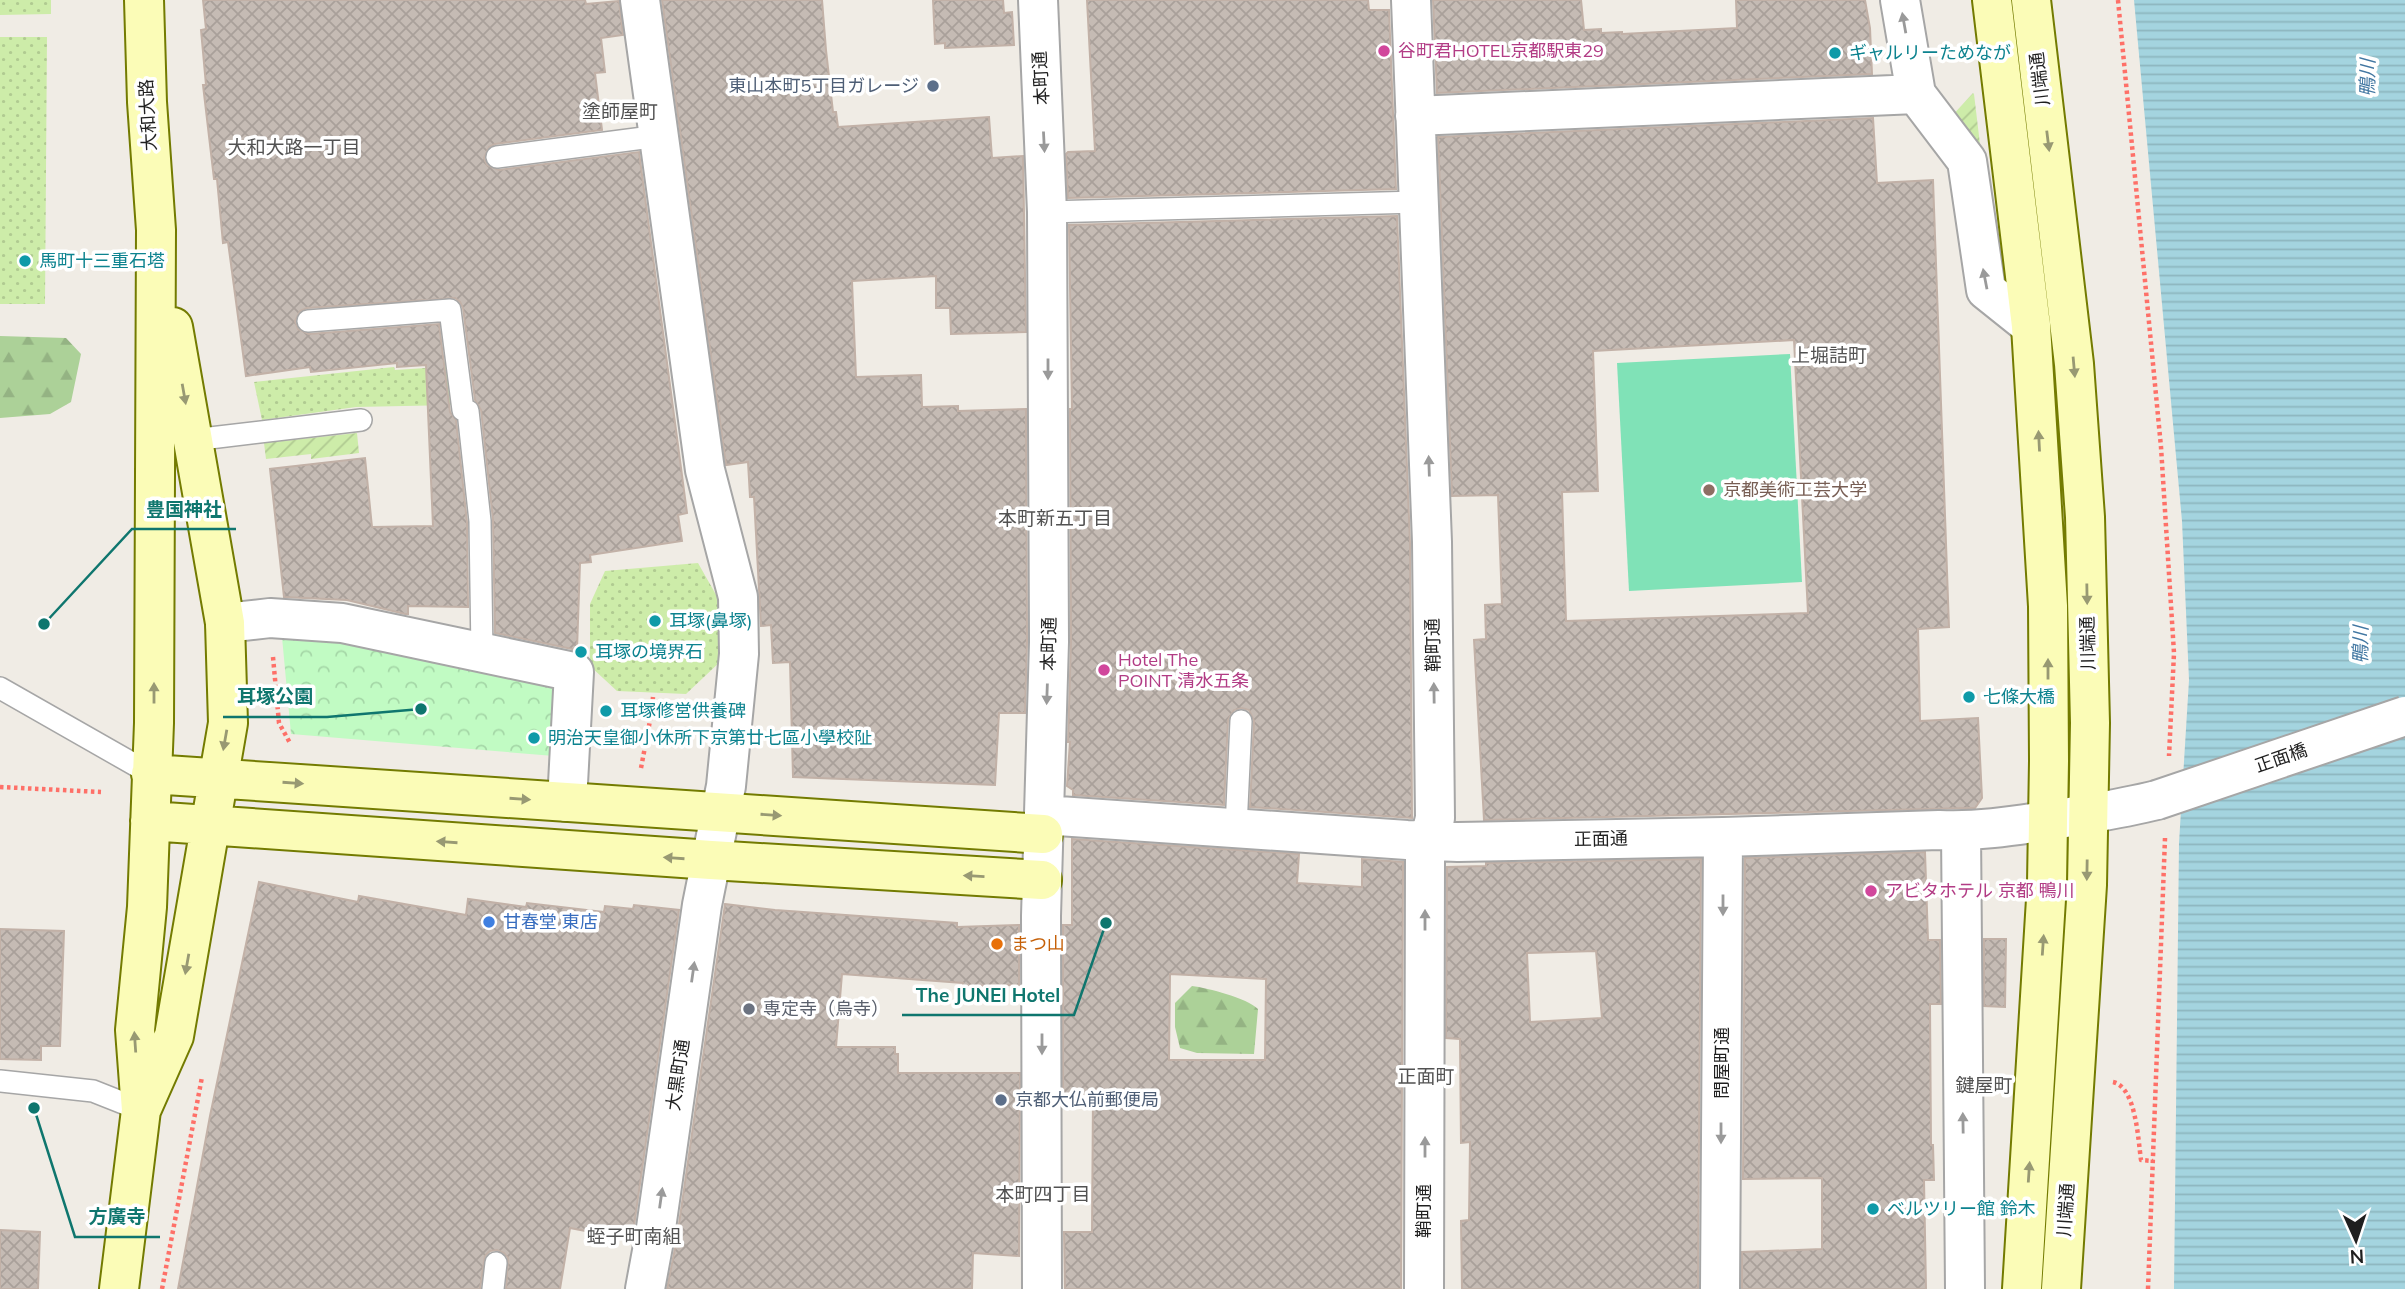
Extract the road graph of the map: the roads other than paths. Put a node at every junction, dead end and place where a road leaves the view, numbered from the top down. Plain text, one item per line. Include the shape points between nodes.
1 (144, 0) edge
2 (640, 0) edge
3 (1038, 0) edge
4 (1411, 0) edge
5 (1900, 0) edge
6 (1992, 0) edge
7 (2031, 0) edge
8 (1916, 93) junction
9 (1415, 116) junction
10 (659, 136) junction
11 (497, 157) dead end
12 (1418, 202) junction
13 (1047, 212) junction
14 (156, 230) junction
15 (308, 321) dead end
16 (2031, 326) junction
17 (361, 420) dead end
18 (193, 440) junction
19 (226, 623) junction
20 (482, 653) junction
21 (0, 688) edge
22 (2405, 716) edge
23 (1241, 721) dead end
24 (151, 774) junction
25 (218, 779) junction
26 (567, 802) junction
27 (720, 812) junction
28 (2161, 813) joint
29 (2088, 814) junction
30 (150, 821) junction
31 (2048, 821) junction
32 (211, 825) junction
33 (1043, 825) junction
34 (1236, 828) junction
35 (1961, 831) junction
36 (1723, 837) junction
37 (1429, 841) junction
38 (711, 860) junction
39 (1042, 880) junction
40 (0, 1081) edge
41 (141, 1110) junction
42 (496, 1264) dead end
43 (119, 1289) edge
44 (493, 1289) edge
45 (645, 1289) edge
46 (1042, 1289) edge
47 (1424, 1289) edge
48 (1720, 1289) edge
49 (1965, 1289) edge
50 (2022, 1289) edge
51 (2061, 1289) edge

1 - 14 street, 大和大路
2 - 10 street, 大黒町通
3 -> 13 street, 本町通
4 - 9 street, 鞘町通
8 -> 5 street
6 - 16 street
7 -> 29 street, 川端通 via 2074,364 2085,517
8 - 9 street
16 -> 8 street via 1986,290 1967,161
9 - 12 street, 鞘町通
10 - 11 lane
10 - 27 street, 大黒町通 via 705,470 738,597 739,654
12 - 13 lane
37 -> 12 street, 鞘町通 via 1435,818 1432,542
13 -> 33 street, 本町通 via 1049,642
14 -> 18 street
24 -> 14 street
15 - 20 lane via 450,310 463,410 468,411 480,521
31 -> 16 street via 2048,606
17 - 18 lane
18 - 19 street
19 - 20 street via 270,618 342,623
19 -> 25 street via 228,723
20 - 26 street via 574,672
21 - 24 lane
22 - 28 street, 正面橋, bridge
23 - 34 lane
24 - 25 street
24 - 30 street
25 -> 26 street
25 - 32 street
26 - 27 street
27 -> 33 street
27 - 38 street, 大黒町通
28 - 29 street, 正面通
29 - 31 street, 正面通
29 -> 51 street, 川端通
30 - 32 street
41 -> 30 street via 135,1030
31 - 35 street, 正面通
50 -> 31 street
38 -> 32 street
32 -> 41 street via 174,1036
33 - 34 street, 正面通
33 - 39 street, 本町通
34 - 37 street, 正面通
35 - 36 street, 正面通
49 -> 35 street
36 - 37 street, 正面通
36 -> 48 street, 問屋町通
47 -> 37 street, 鞘町通 via 1425,859
39 -> 38 street
45 -> 38 street, 大黒町通
39 -> 46 street, 本町通
40 - 41 lane via 93,1091
41 - 43 street
42 - 44 lane

